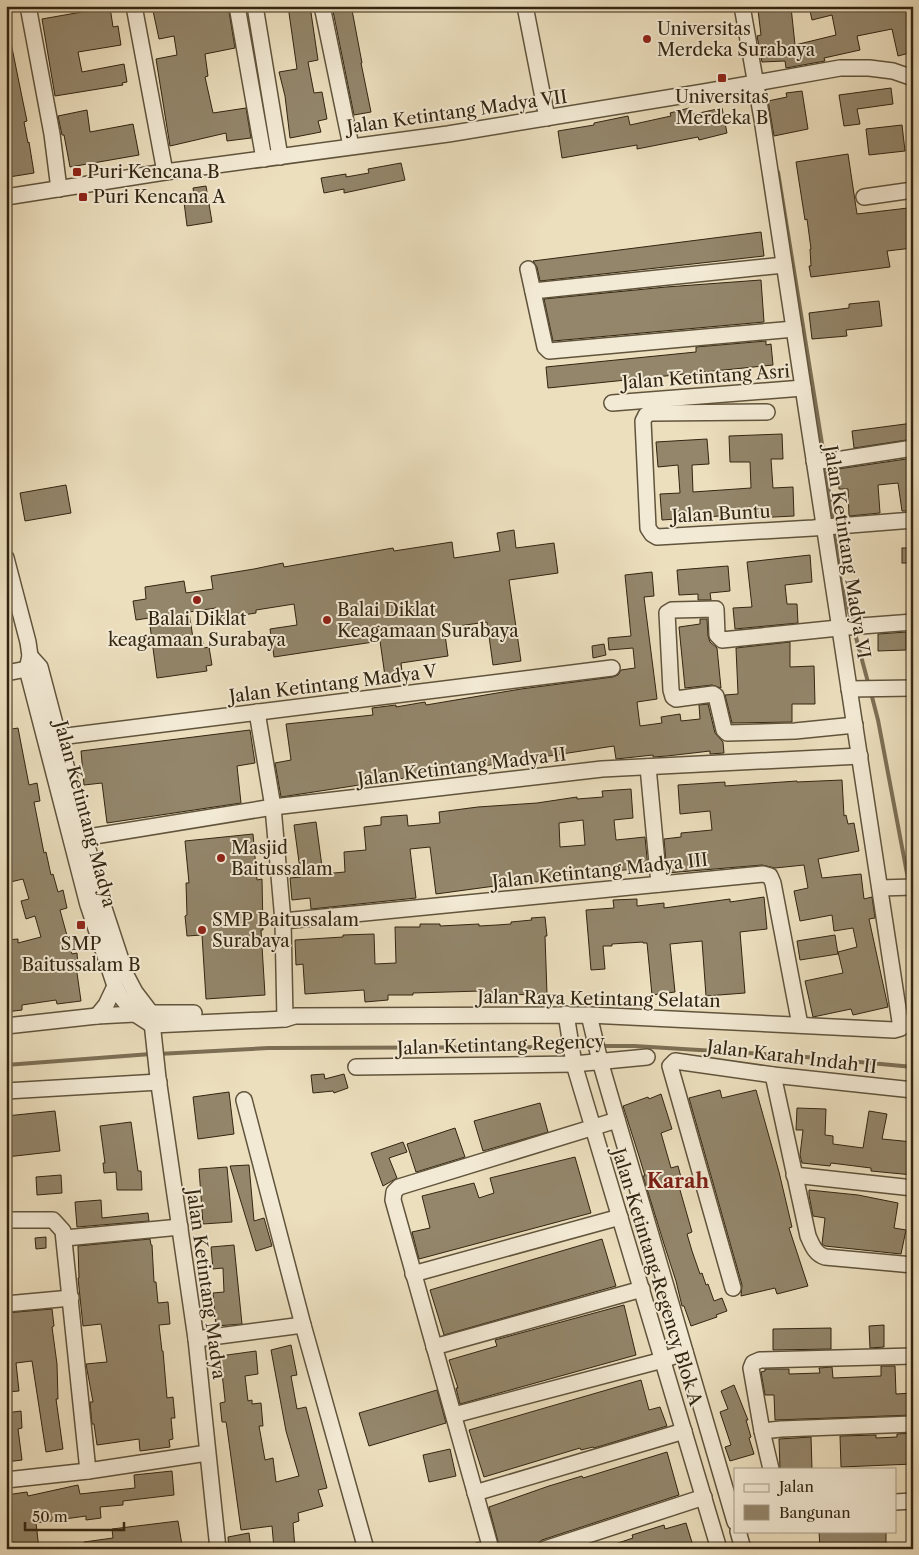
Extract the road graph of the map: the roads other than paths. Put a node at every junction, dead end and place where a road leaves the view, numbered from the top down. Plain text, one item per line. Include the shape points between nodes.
1 (28, 6) edge
2 (134, 6) edge
3 (236, 6) edge
4 (255, 6) edge
5 (322, 6) edge
6 (525, 6) edge
7 (742, 6) edge
8 (913, 78) edge
9 (763, 81) junction
10 (269, 96) junction
11 (253, 99) junction
12 (547, 118) junction
13 (351, 146) junction
14 (280, 157) junction
15 (264, 159) junction
16 (165, 172) junction
17 (59, 189) junction
18 (913, 190) edge
19 (6, 197) edge
20 (864, 197) dead end
21 (784, 265) junction
22 (528, 269) dead end
23 (533, 291) junction
24 (794, 329) junction
25 (803, 388) junction
26 (612, 403) dead end
27 (767, 412) dead end
28 (913, 448) edge
29 (824, 460) junction
30 (913, 520) edge
31 (833, 526) junction
32 (6, 558) edge
33 (913, 622) edge
34 (849, 627) junction
35 (32, 664) junction
36 (612, 668) dead end
37 (6, 673) edge
38 (913, 688) edge
39 (856, 689) junction
40 (258, 712) junction
41 (855, 725) junction
42 (59, 737) junction
43 (860, 756) junction
44 (648, 767) junction
45 (273, 807) junction
46 (78, 838) junction
47 (659, 884) junction
48 (909, 887) edge
49 (880, 888) junction
50 (283, 920) junction
51 (115, 986) junction
52 (566, 1014) junction
53 (589, 1015) junction
54 (97, 1016) junction
55 (288, 1016) junction
56 (147, 1020) junction
57 (800, 1025) junction
58 (6, 1026) edge
59 (901, 1028) joint
60 (598, 1051) junction
61 (647, 1057) dead end
62 (574, 1061) junction
63 (356, 1067) dead end
64 (773, 1074) junction
65 (159, 1080) junction
66 (913, 1090) edge
67 (6, 1091) edge
68 (244, 1100) dead end
69 (617, 1120) junction
70 (593, 1127) junction
71 (794, 1175) junction
72 (913, 1188) edge
73 (620, 1217) junction
74 (6, 1220) edge
75 (180, 1227) junction
76 (65, 1238) junction
77 (913, 1265) edge
78 (413, 1274) junction
79 (733, 1288) dead end
80 (642, 1289) junction
81 (71, 1298) junction
82 (6, 1304) edge
83 (302, 1325) junction
84 (196, 1339) junction
85 (434, 1347) junction
86 (685, 1352) junction
87 (913, 1356) edge
88 (663, 1360) junction
89 (454, 1416) junction
90 (913, 1424) edge
91 (684, 1431) junction
92 (762, 1431) junction
93 (207, 1453) junction
94 (771, 1468) edge
95 (88, 1470) junction
96 (6, 1480) edge
97 (475, 1493) junction
98 (704, 1497) junction
99 (913, 1501) edge
100 (896, 1502) edge
101 (734, 1519) edge
102 (738, 1532) edge
103 (218, 1549) edge
104 (366, 1549) edge
105 (492, 1549) edge
106 (545, 1549) edge
107 (719, 1549) edge
108 (743, 1549) edge

1 - 17 street
2 - 16 street
3 - 11 street
4 - 10 street
5 - 13 street
6 - 12 street
7 - 9 street, Jalan Ketintang Madya VI
8 - 9 street, Jalan Ketintang Madya VII via 893,71 840,68
9 - 12 street, Jalan Ketintang Madya VII
9 - 21 street, Jalan Ketintang Madya VI
10 - 11 street
10 - 14 street
11 - 15 street
12 - 13 street, Jalan Ketintang Madya VII
13 - 14 street, Jalan Ketintang Madya VII
14 - 15 street, Jalan Ketintang Madya VII
15 - 16 street, Jalan Ketintang Madya VII
16 - 17 street, Jalan Ketintang Madya VII
17 - 19 street, Jalan Ketintang Madya VII
18 - 20 street
21 - 23 street
21 - 24 street, Jalan Ketintang Madya VI
22 - 23 street
23 - 24 street via 545,347 549,351
24 - 25 street, Jalan Ketintang Madya VI
25 - 26 street, Jalan Ketintang Asri
25 - 29 street, Jalan Ketintang Madya VI
27 - 31 street, Jalan Buntu via 646,415 643,421 649,530 657,537
28 - 29 street
29 - 31 street, Jalan Ketintang Madya VI
30 - 31 street
31 - 34 street, Jalan Ketintang Madya VI
32 - 35 street, Jalan Ketintang Madya
33 - 34 street
34 - 39 street, Jalan Ketintang Madya VI
34 - 41 street via 722,640 717,634 716,609 672,610 667,614 673,697 715,695 724,730 728,734
35 - 37 street
35 - 42 street, Jalan Ketintang Madya
35 - 46 street, Jalan Ketintang Madya
36 - 40 street, Jalan Ketintang Madya V
38 - 39 street
39 - 41 street, Jalan Ketintang Madya VI
40 - 42 street, Jalan Ketintang Madya V
40 - 45 street
41 - 43 street, Jalan Ketintang Madya VI
42 - 46 street, Jalan Ketintang Madya
43 - 44 street, Jalan Ketintang Madya II
43 - 49 street, Jalan Ketintang Madya VI
44 - 45 street, Jalan Ketintang Madya II via 592,770
44 - 47 street
45 - 46 street, Jalan Ketintang Madya II
45 - 50 street
46 - 51 street, Jalan Ketintang Madya via 88,905
46 - 56 street, Jalan Ketintang Madya via 126,975
47 - 50 street, Jalan Ketintang Madya III
47 - 57 street, Jalan Ketintang Madya III via 770,876
48 - 49 street
49 - 59 street, Jalan Ketintang Madya VI
50 - 55 street
51 - 54 street
51 - 56 street, Jalan Ketintang Madya via 121,997
52 - 53 street, Jalan Raya Ketintang Selatan
52 - 55 street, Jalan Raya Ketintang Selatan
52 - 62 street, Jalan Ketintang Regency Blok A
53 - 57 street, Jalan Raya Ketintang Selatan
53 - 60 street, Jalan Ketintang Regency Blok A
54 - 56 street, Jalan Raya Ketintang Selatan
54 - 58 street, Jalan Raya Ketintang Selatan
55 - 56 street, Jalan Raya Ketintang Selatan
56 - 65 street, Jalan Ketintang Madya
57 - 59 street, Jalan Raya Ketintang Selatan
60 - 61 street, Jalan Ketintang Regency
60 - 62 street, Jalan Ketintang Regency
60 - 69 street, Jalan Ketintang Regency Blok A
62 - 63 street, Jalan Ketintang Regency
62 - 70 street, Jalan Ketintang Regency Blok A
64 - 66 street, Jalan Karah Indah II
64 - 71 street
64 - 79 street, Jalan Karah Indah II via 674,1060 670,1066
65 - 67 street
65 - 75 street, Jalan Ketintang Madya
68 - 83 street
69 - 70 street
69 - 86 street, Jalan Ketintang Regency Blok A
70 - 73 street, Jalan Ketintang Regency Blok A
70 - 78 street via 399,1187 393,1200
71 - 72 street
71 - 77 street via 808,1236 819,1254
73 - 78 street
73 - 80 street, Jalan Ketintang Regency Blok A
74 - 76 street via 54,1220
75 - 76 street
75 - 84 street, Jalan Ketintang Madya
76 - 81 street
78 - 85 street
80 - 85 street
80 - 88 street, Jalan Ketintang Regency Blok A
81 - 82 street
81 - 95 street
83 - 84 street
83 - 104 street
84 - 93 street, Jalan Ketintang Madya
85 - 89 street
86 - 88 street
86 - 101 street, Jalan Ketintang Regency Blok A
87 - 92 street via 756,1361 751,1368
88 - 89 street
88 - 91 street, Jalan Ketintang Regency Blok A
89 - 97 street
90 - 92 street
91 - 97 street
91 - 98 street, Jalan Ketintang Regency Blok A
92 - 94 street
93 - 95 street
93 - 103 street, Jalan Ketintang Madya
95 - 96 street
97 - 105 street
98 - 106 street
98 - 107 street, Jalan Ketintang Regency Blok A
99 - 100 street
102 - 108 street

